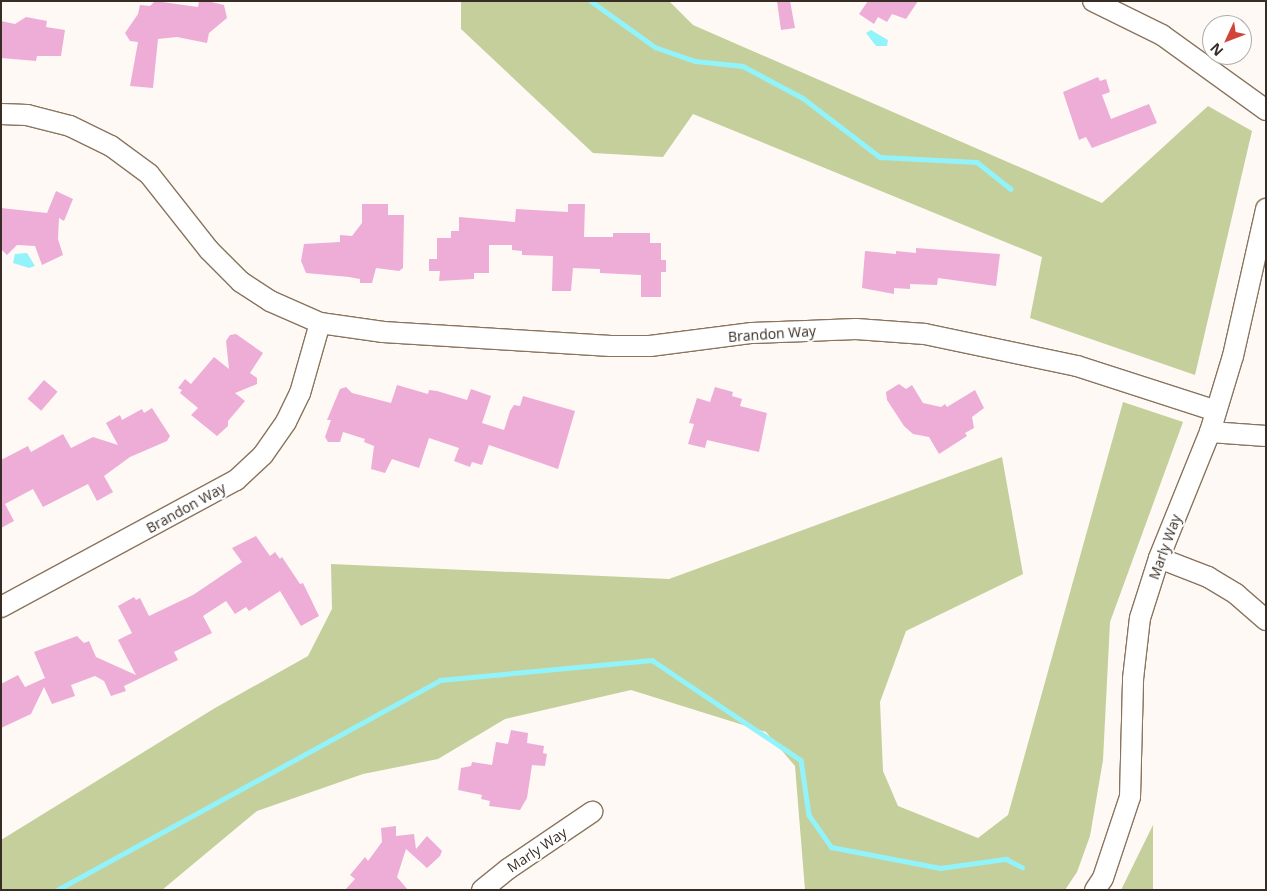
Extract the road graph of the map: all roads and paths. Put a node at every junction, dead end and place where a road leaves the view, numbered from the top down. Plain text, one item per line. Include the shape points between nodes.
1 (1093, 1) edge
2 (1266, 110) edge
3 (1, 114) edge
4 (1266, 209) edge
5 (320, 322) junction
6 (1216, 411) junction
7 (1210, 432) junction
8 (1266, 436) edge
9 (1159, 558) junction
10 (1, 607) edge
11 (1266, 620) edge
12 (592, 812) dead end
13 (482, 890) edge
14 (1095, 890) edge

1 - 2 street via 1162,35
3 - 5 street, Brandon Way via 27,115 64,124 111,146 149,174 219,262 241,282 270,301
4 - 6 street, Marly Way via 1233,356
5 - 6 street, Brandon Way via 384,332 611,346 650,346 752,333 856,329 925,334 1077,366
5 - 10 street, Brandon Way via 300,393 286,422 262,455 236,480
6 - 7 street, Marly Way
7 - 8 street
7 - 9 street, Marly Way
9 - 11 street via 1208,577
9 - 14 street, Marly Way via 1140,618 1133,679 1130,797 1103,878
12 - 13 street, Marly Way via 508,868

